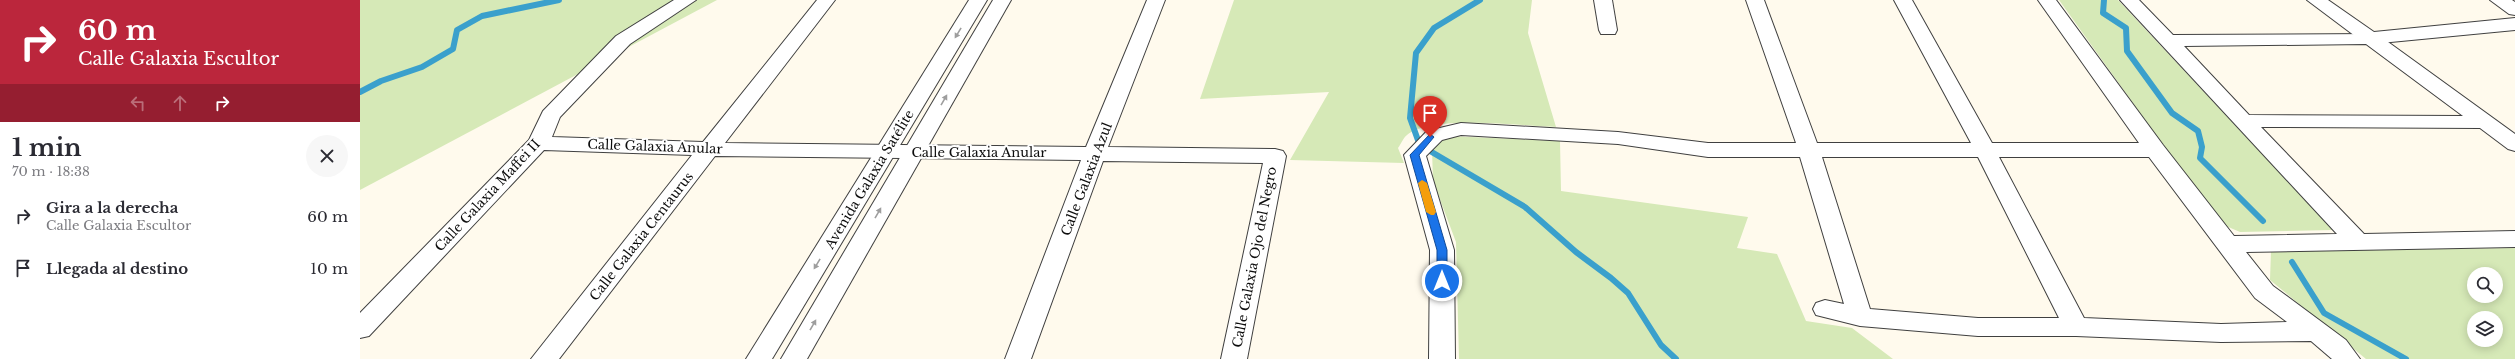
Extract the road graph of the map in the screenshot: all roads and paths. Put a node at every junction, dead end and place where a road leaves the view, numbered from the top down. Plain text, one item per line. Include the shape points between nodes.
1 (688, 0) edge
2 (826, 0) edge
3 (978, 0) edge
4 (1002, 0) edge
5 (1156, 0) edge
6 (1604, 0) edge
7 (1755, 0) edge
8 (1903, 0) edge
9 (2047, 0) edge
10 (2129, 0) edge
11 (2316, 0) edge
12 (2499, 0) edge
13 (2515, 10) edge
14 (2515, 24) edge
15 (1608, 30) dead end
16 (2370, 38) junction
17 (2169, 41) junction
18 (2243, 120) junction
19 (2484, 122) junction
20 (539, 143) junction
21 (2515, 144) edge
22 (710, 148) junction
23 (1808, 150) junction
24 (1985, 150) junction
25 (2155, 150) junction
26 (886, 151) junction
27 (914, 152) junction
28 (1095, 152) junction
29 (1275, 156) joint
30 (2515, 239) edge
31 (2357, 241) junction
32 (2229, 244) junction
33 (1825, 309) dead end
34 (1860, 317) junction
35 (2076, 327) junction
36 (360, 329) edge
37 (2317, 331) junction
38 (544, 359) edge
39 (759, 359) edge
40 (794, 359) edge
41 (1018, 359) edge
42 (1234, 359) edge
43 (1442, 359) edge
44 (2347, 359) edge

1 - 20 street, Calle Galaxia Maffei II via 623,40 550,115
2 - 22 street, Calle Galaxia Centaurus
3 -> 26 street, Avenida Galaxia Satélite
27 -> 4 street, Avenida Galaxia Satélite
5 - 28 street, Calle Galaxia Azul
6 - 15 street
7 - 23 street
8 - 24 street
9 - 25 street
10 - 17 street
11 - 16 street
12 - 13 street
14 - 16 street
16 - 17 street
16 - 19 street
17 - 18 street
18 - 19 street
18 - 31 street
19 - 21 street
20 - 22 street, Calle Galaxia Anular
20 - 36 street, Calle Galaxia Maffei II
22 - 26 street, Calle Galaxia Anular
22 - 38 street, Calle Galaxia Centaurus
23 - 24 street
23 - 34 street
23 - 43 street via 1708,150 1618,138 1461,129 1442,131 1430,137 1415,155 1442,250
24 - 25 street
24 - 35 street
25 - 32 street
26 - 27 street, Calle Galaxia Anular
26 -> 39 street, Avenida Galaxia Satélite
27 - 28 street, Calle Galaxia Anular
40 -> 27 street, Avenida Galaxia Satélite
28 - 29 street, Calle Galaxia Anular
28 - 41 street, Calle Galaxia Azul
29 - 42 street, Calle Galaxia Ojo del Negro
30 - 31 street
31 - 32 street
32 - 37 street via 2264,292
33 - 34 street
34 - 35 street via 1978,326
35 - 37 street via 2220,333
37 - 44 street

